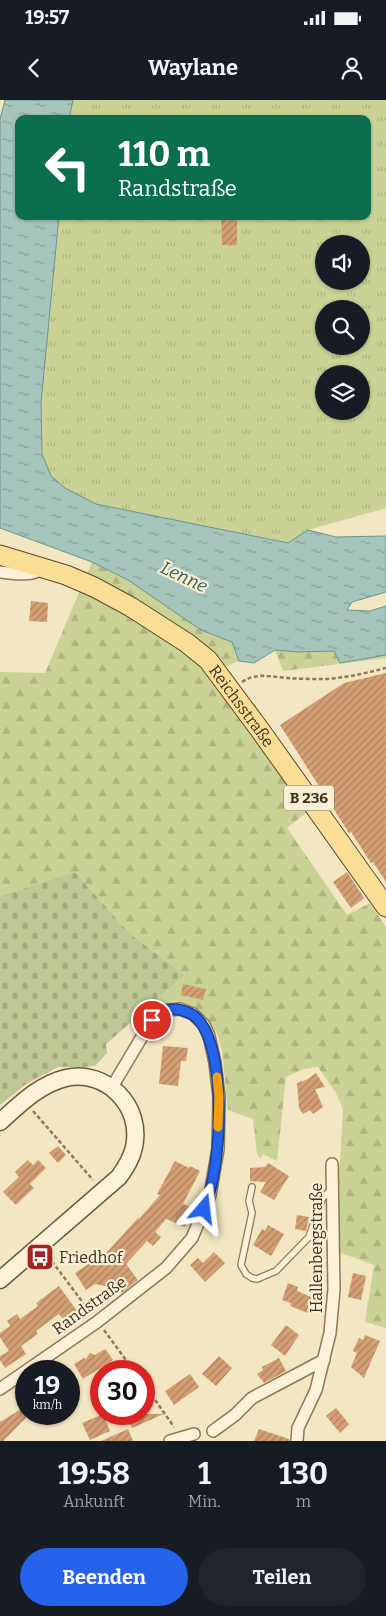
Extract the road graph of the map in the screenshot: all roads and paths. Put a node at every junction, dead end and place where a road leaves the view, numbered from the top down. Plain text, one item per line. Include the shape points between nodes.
1 (0, 555) edge
2 (42, 568) junction
3 (0, 572) edge
4 (386, 668) edge
5 (231, 690) junction
6 (386, 907) edge
7 (112, 1087) junction
8 (24, 1101) junction
9 (0, 1122) edge
10 (332, 1164) dead end
11 (94, 1182) dead end
12 (252, 1187) dead end
13 (333, 1187) junction
14 (40, 1246) junction
15 (0, 1280) edge
16 (97, 1322) junction
17 (126, 1360) edge
18 (324, 1360) junction
19 (0, 1389) edge
20 (155, 1400) edge
21 (213, 1431) dead end
22 (194, 1434) dead end
23 (171, 1441) edge
24 (297, 1441) edge

1 - 2 main road, B 236
2 - 3 street via 26,574
2 - 5 main road, Reichsstraße / B 236 via 94,587 187,643 208,660
4 - 5 path via 327,679 266,675 246,679
5 - 6 main road, Reichsstraße / B 236
7 - 8 main road via 90,1078 66,1078 44,1087
7 - 14 main road via 123,1098 133,1117 136,1135 132,1156 123,1172 106,1189
7 - 16 street, Randstraße via 152,1020 168,1010 180,1009 193,1014 204,1025 216,1063 219,1097 218,1149 210,1195 186,1246 166,1268
8 - 9 main road
8 - 11 path
10 - 13 street, Hallenbergstraße
12 - 13 lane via 249,1201 252,1213 241,1265 246,1274 257,1278 276,1271 309,1236 322,1199
13 - 18 street, Hallenbergstraße via 334,1289
14 - 15 main road
14 - 16 path
16 - 17 path
16 - 19 street, Randstraße
18 - 21 street via 252,1398
18 - 24 street, Hallenbergstraße via 316,1390 298,1428
20 - 23 path via 174,1427
22 - 23 street

